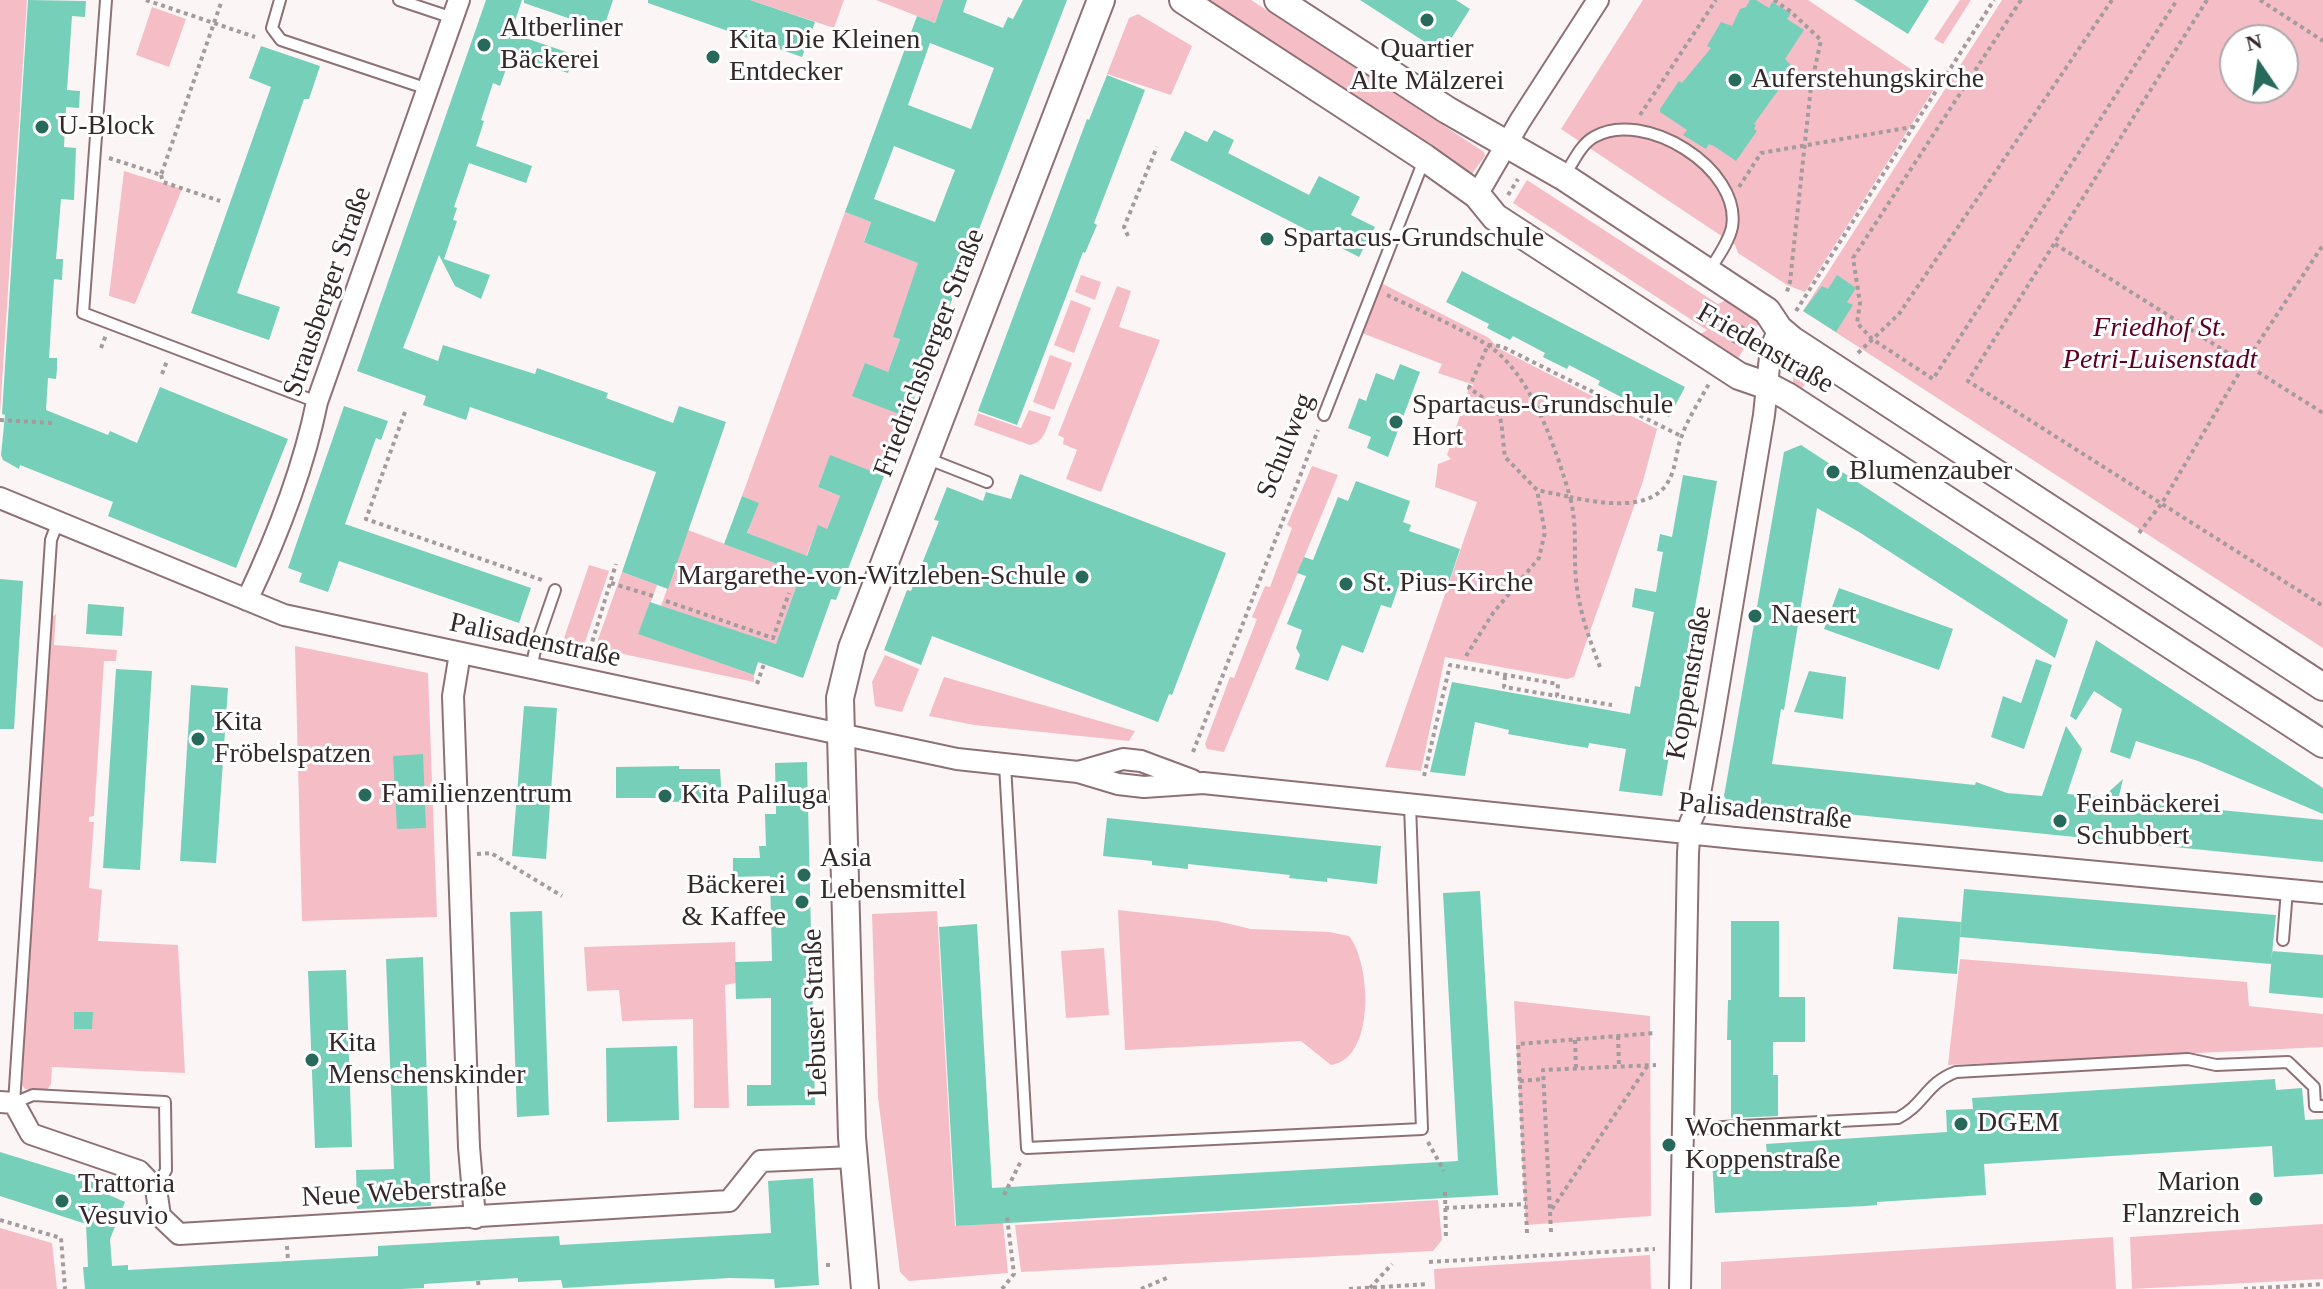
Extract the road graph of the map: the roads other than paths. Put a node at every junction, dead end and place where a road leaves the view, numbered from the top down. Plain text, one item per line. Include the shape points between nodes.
1 (106, 0) edge
2 (280, 0) edge
3 (399, 0) edge
4 (1101, 0) edge
5 (1183, 0) edge
6 (1278, 0) edge
7 (1598, 0) edge
8 (456, 9) edge
9 (428, 89) junction
10 (1509, 145) junction
11 (1425, 158) junction
12 (1564, 177) junction
13 (1477, 195) junction
14 (1708, 273) junction
15 (1787, 320) junction
16 (1768, 386) junction
17 (317, 402) junction
18 (1324, 415) road end
19 (925, 457) junction
20 (987, 482) dead end
21 (0, 498) edge
22 (58, 521) junction
23 (553, 587) road end
24 (247, 600) junction
25 (460, 653) junction
26 (531, 669) junction
27 (2323, 687) edge
28 (840, 734) junction
29 (2323, 744) edge
30 (1005, 765) junction
31 (1410, 805) junction
32 (1690, 833) junction
33 (2287, 890) junction
34 (2323, 893) edge
35 (2283, 940) dead end
36 (7, 1102) edge
37 (2323, 1106) edge
38 (1684, 1129) junction
39 (853, 1157) junction
40 (156, 1189) junction
41 (475, 1218) junction
42 (865, 1289) edge
43 (1680, 1289) edge

1 - 17 lane via 83,313
2 - 9 lane via 272,28 281,40
3 - 8 lane
4 - 19 street, Friedrichsberger Straße
5 - 11 street, Friedenstraße
6 - 10 street, Friedenstraße
7 - 10 street
8 - 9 street, Strausberger Straße
9 - 17 street, Strausberger Straße
10 - 12 street, Friedenstraße
10 - 13 street
11 - 13 street, Friedenstraße
11 - 18 lane, Schulweg
12 - 14 street, Friedenstraße
12 - 14 lane via 1583,146 1615,130 1658,135 1703,161 1726,189 1732,226
13 - 16 street, Friedenstraße via 1495,217 1739,376
14 - 15 street, Friedenstraße
15 - 16 street, Koppenstraße via 1771,347
15 - 27 street, Friedenstraße
16 - 29 street, Friedenstraße
16 - 32 street, Koppenstraße
17 - 24 street, Strausberger Straße via 273,545
19 - 20 lane
19 - 28 street, Friedrichsberger Straße via 852,648 840,698
21 - 22 street, Palisadenstraße
22 - 24 street, Palisadenstraße
22 - 36 lane via 51,540
23 - 26 lane
24 - 25 street, Palisadenstraße via 284,615
25 - 26 street, Palisadenstraße
25 - 41 street via 453,696
26 - 28 street, Palisadenstraße
28 - 30 street, Palisadenstraße
28 - 39 street, Lebuser Straße
30 - 31 street, Palisadenstraße via 1078,772 1144,787 1203,783
30 - 31 lane via 1027,1148 1422,1129
31 - 32 street, Palisadenstraße
32 - 33 street, Palisadenstraße
32 - 38 street, Koppenstraße
33 - 34 street, Palisadenstraße
33 - 35 lane
36 - 40 street via 31,1134 139,1171
36 - 40 lane via 33,1095 165,1102 166,1170
37 - 38 lane via 2315,1106 2314,1087 2288,1062 2216,1065 2188,1059 1956,1072 1941,1077 1898,1118
38 - 43 street, Koppenstraße
39 - 41 street, Neue Weberstraße via 761,1161 729,1201
39 - 42 street, Lebuser Straße
40 - 41 street, Neue Weberstraße via 160,1216 179,1234

